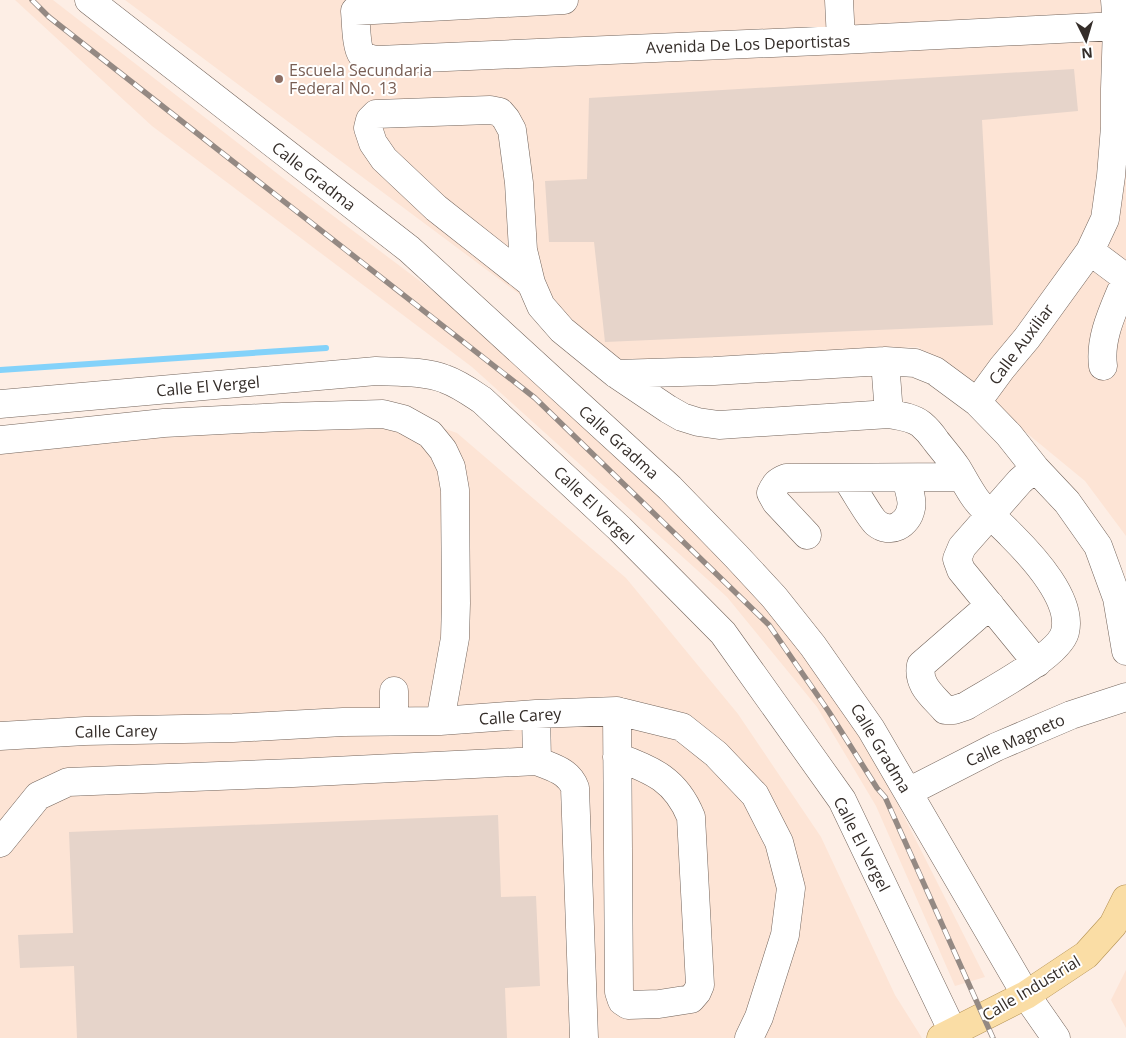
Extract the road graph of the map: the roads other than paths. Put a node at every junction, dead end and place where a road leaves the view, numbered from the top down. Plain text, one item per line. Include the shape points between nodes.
1 (88, 0) edge
2 (564, 0) edge
3 (839, 0) edge
4 (354, 5) edge
5 (1116, 13) edge
6 (841, 40) junction
7 (1120, 89) edge
8 (1090, 251) junction
9 (1126, 279) edge
10 (531, 283) junction
11 (885, 361) junction
12 (1104, 366) dead end
13 (616, 374) junction
14 (977, 402) junction
15 (0, 404) edge
16 (889, 414) junction
17 (0, 440) edge
18 (1035, 468) junction
19 (846, 478) junction
20 (906, 478) junction
21 (962, 478) junction
22 (989, 515) junction
23 (807, 535) dead end
24 (990, 605) junction
25 (1126, 651) edge
26 (1037, 663) junction
27 (394, 691) dead end
28 (1126, 697) edge
29 (617, 711) junction
30 (536, 714) junction
31 (394, 721) junction
32 (440, 721) junction
33 (0, 736) edge
34 (617, 757) junction
35 (537, 761) junction
36 (908, 792) junction
37 (0, 843) edge
38 (1126, 899) edge
39 (1026, 995) junction
40 (758, 1031) edge
41 (947, 1035) edge
42 (584, 1038) edge
43 (1056, 1038) edge

1 - 36 street, Calle Gradma via 409,249 670,488 768,590 813,646 871,729
2 - 4 street
3 - 6 street
4 - 6 street, Avenida De Los Deportistas via 361,54 367,59 378,60
5 - 6 street, Avenida De Los Deportistas
5 - 7 street, Calle Auxiliar
7 - 8 street, Calle Auxiliar via 1105,219
8 - 9 street
8 - 14 street, Calle Auxiliar
9 - 12 street via 1102,346
10 - 10 street via 522,250 519,183 512,130 500,112 376,114 368,128 384,159 436,208
10 - 13 street via 542,306 562,330
11 - 13 street
11 - 14 street via 915,364 936,371
11 - 16 street
13 - 16 street via 668,409 698,422 719,424
14 - 18 street
15 - 41 street, Calle El Vergel via 376,371 436,376 462,386 482,400 613,522 723,633 842,800
16 - 21 street via 921,424
17 - 32 street via 173,423 383,414 403,419 430,434 451,467 455,490 454,638
18 - 22 street
18 - 25 street via 1068,502 1098,546 1117,598
19 - 20 street
19 - 20 street via 876,523 896,528 903,524 912,507
19 - 23 street via 786,478 774,486 772,493 776,502
20 - 21 street
21 - 22 street
22 - 24 street via 962,547 957,559 961,570
22 - 26 street via 1012,535 1046,575 1062,602 1066,620 1061,642
24 - 26 street
24 - 26 street via 920,665 919,675 923,684 945,710 954,710
27 - 31 street
28 - 36 street, Calle Magneto via 1071,715 996,747
29 - 30 street, Calle Carey
29 - 34 street
29 - 40 street, Calle Carey via 682,727 716,754 755,795 780,842 791,888 786,935
30 - 32 street, Calle Carey
30 - 35 street
31 - 32 street, Calle Carey
31 - 33 street, Calle Carey
34 - 34 street via 619,992 622,1001 628,1005 691,999 700,985 691,817 675,788 647,768
35 - 37 street via 68,782 38,796
35 - 42 street via 566,774 575,788
36 - 39 street, Calle Gradma
38 - 39 main road, Calle Industrial via 1113,925 1086,955
39 - 41 main road, Calle Industrial
39 - 43 street, Calle Gradma

